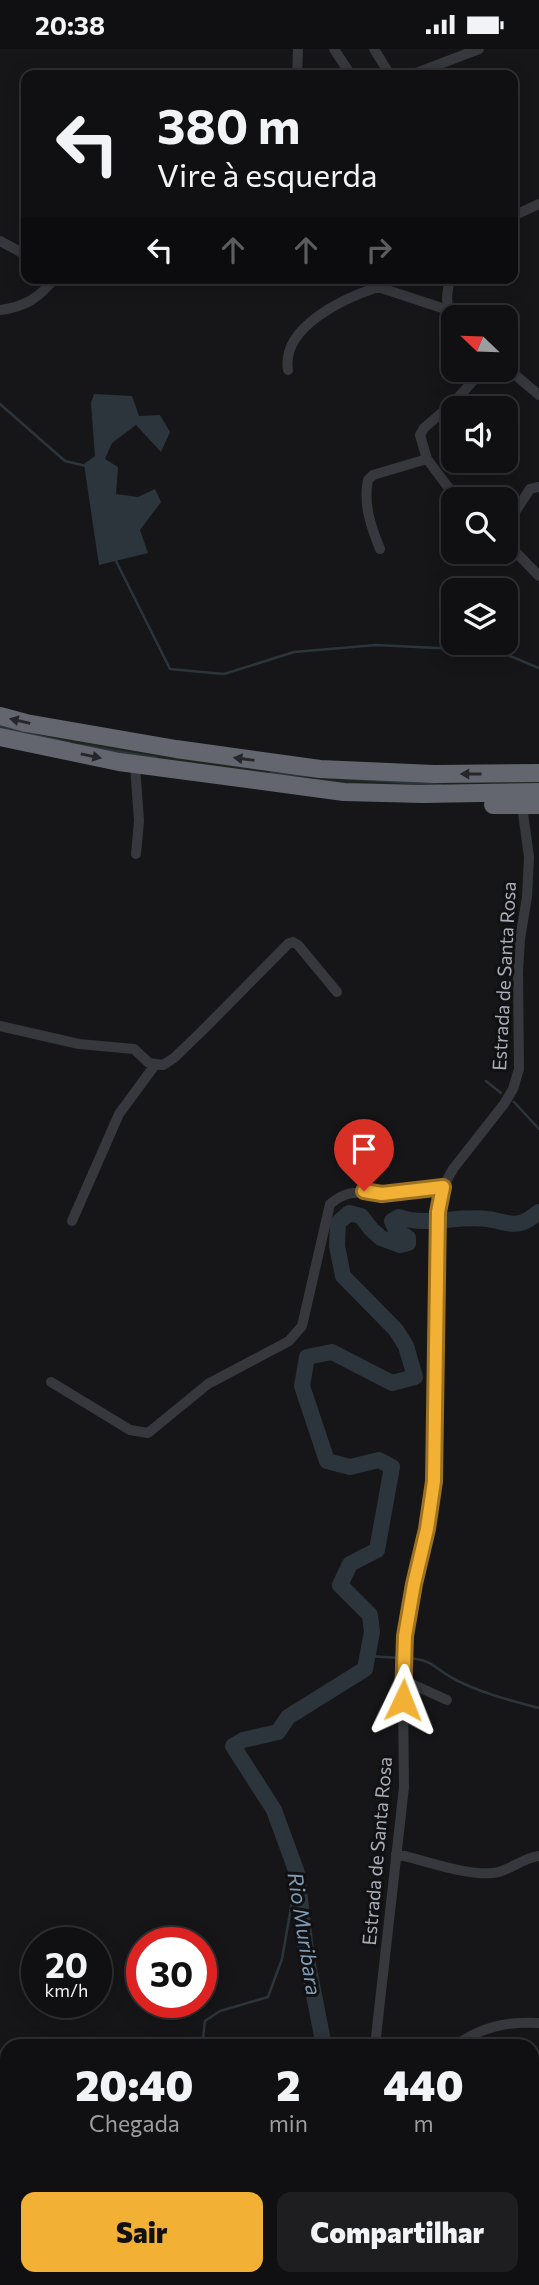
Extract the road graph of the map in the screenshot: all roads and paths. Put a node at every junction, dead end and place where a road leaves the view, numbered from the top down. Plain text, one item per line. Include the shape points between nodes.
1 (298, 49) edge
2 (334, 49) edge
3 (374, 49) edge
4 (478, 49) edge
5 (453, 54) edge
6 (297, 70) edge
7 (348, 70) edge
8 (387, 70) edge
9 (421, 70) edge
10 (539, 204) edge
11 (518, 214) edge
12 (0, 241) edge
13 (21, 252) edge
14 (49, 284) edge
15 (374, 284) edge
16 (449, 284) edge
17 (378, 287) junction
18 (449, 305) edge
19 (441, 309) edge
20 (0, 310) edge
21 (288, 370) dead end
22 (518, 377) edge
23 (472, 382) edge
24 (539, 395) edge
25 (427, 459) junction
26 (448, 487) edge
27 (539, 487) edge
28 (518, 508) edge
29 (380, 549) dead end
30 (518, 554) edge
31 (539, 576) edge
32 (0, 716) edge
33 (0, 737) edge
34 (135, 765) junction
35 (539, 773) edge
36 (226, 778) junction
37 (539, 792) edge
38 (530, 805) edge
39 (136, 854) dead end
40 (337, 992) dead end
41 (0, 1026) edge
42 (155, 1065) junction
43 (443, 1187) junction
44 (72, 1221) dead end
45 (51, 1382) dead end
46 (403, 1680) junction
47 (447, 1700) dead end
48 (396, 1854) junction
49 (539, 1856) edge
50 (539, 2023) edge
51 (375, 2039) edge
52 (464, 2039) edge

1 - 6 street
2 - 7 street
3 - 8 street
4 - 5 street
5 - 9 street
10 - 11 street
12 - 13 street
14 - 20 street via 18,308
15 - 17 street
16 - 18 street
17 - 19 street
17 - 21 street via 354,295 305,328 288,349
22 - 24 street
23 - 25 street via 424,428 420,435
25 - 26 street
25 - 29 street via 368,480 370,523
27 - 28 street via 530,489
30 - 31 street
35 -> 32 highway via 320,769 176,749
33 -> 34 highway
34 - 36 highway
34 - 39 street
36 - 37 highway via 344,792
36 - 38 highway via 258,789 302,795
38 - 43 street, Estrada de Santa Rosa via 516,1079
40 - 42 street via 298,945 289,943 174,1058
41 - 42 street via 79,1044 134,1049
42 - 44 street via 119,1114
43 - 45 street via 403,1193 346,1193 330,1204 297,1334 208,1384 148,1433 130,1430
43 - 46 street, Estrada de Santa Rosa via 438,1212 434,1481 411,1597
46 - 47 street
46 - 48 street, Estrada de Santa Rosa via 404,1787
48 - 49 street via 491,1873
48 - 51 street, Estrada de Santa Rosa
50 - 52 street via 502,2024

